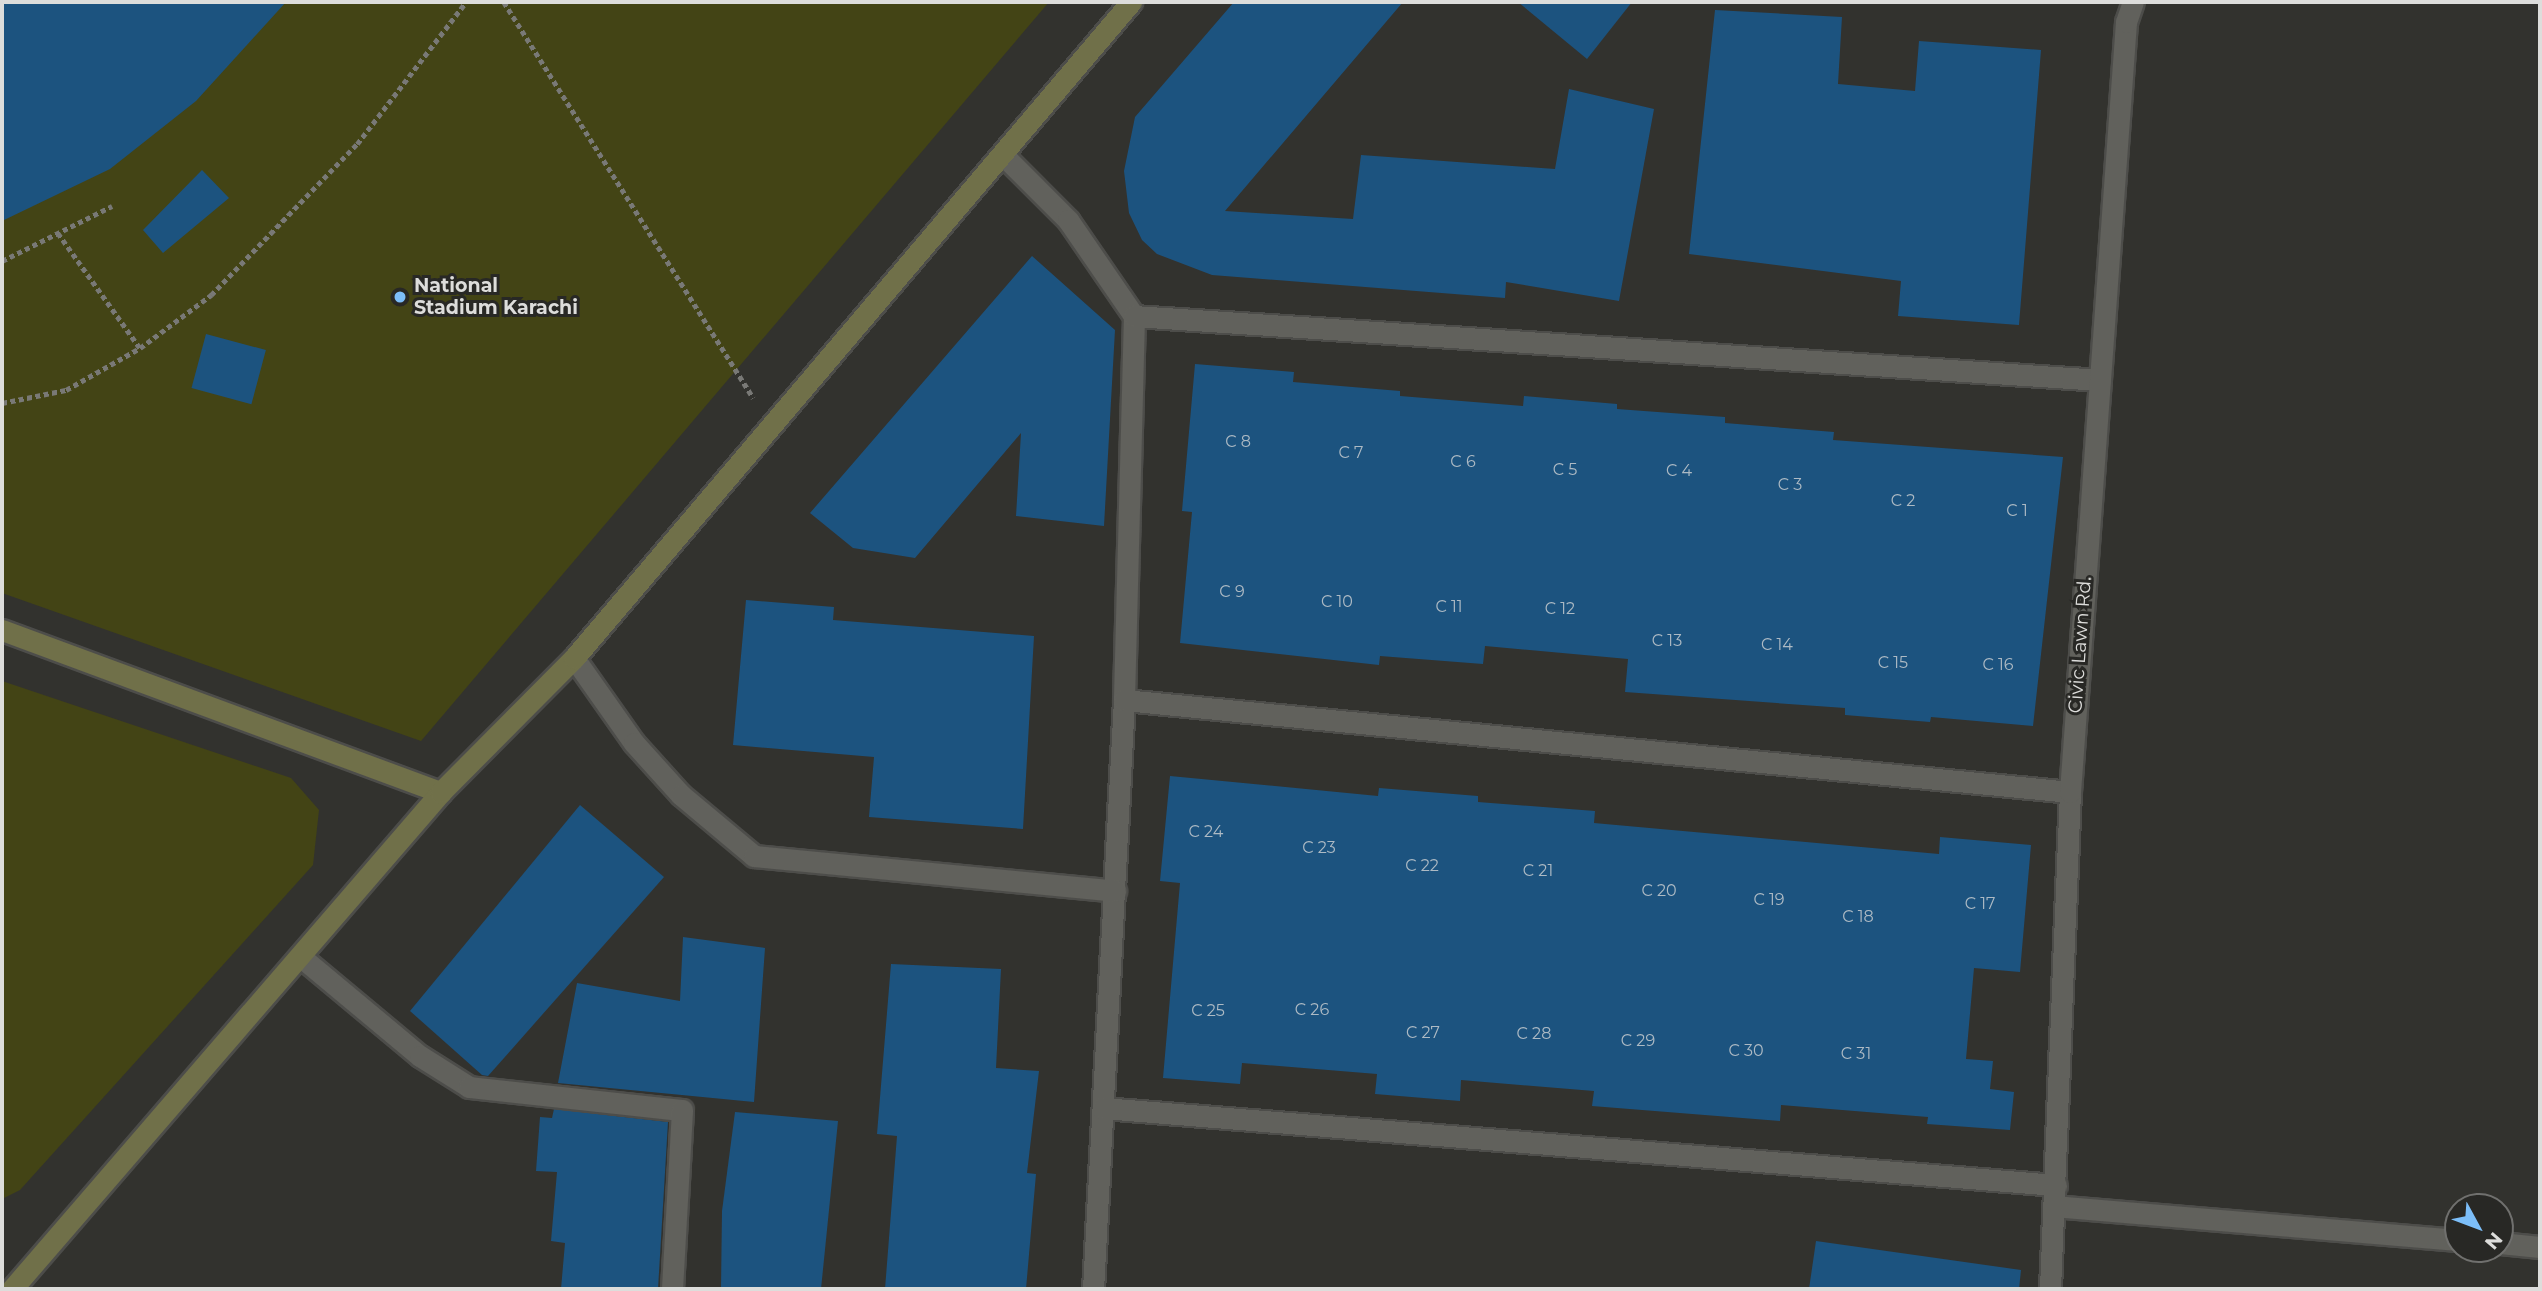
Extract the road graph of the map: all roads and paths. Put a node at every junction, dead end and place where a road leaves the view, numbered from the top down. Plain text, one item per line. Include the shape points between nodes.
1 (466, 2) edge
2 (504, 2) edge
3 (1131, 2) edge
4 (2133, 2) edge
5 (1004, 156) junction
6 (112, 206) dead end
7 (58, 233) junction
8 (2, 261) edge
9 (1135, 316) junction
10 (140, 348) junction
11 (2100, 380) junction
12 (2, 403) edge
13 (774, 425) junction
14 (2, 630) edge
15 (574, 658) junction
16 (1124, 700) junction
17 (441, 792) junction
18 (2070, 792) junction
19 (1115, 891) junction
20 (301, 957) junction
21 (1103, 1108) junction
22 (2055, 1196) junction
23 (2444, 1238) edge
24 (2514, 1245) edge
25 (2540, 1247) edge
26 (12, 1289) edge
27 (672, 1289) edge
28 (1093, 1289) edge
29 (2050, 1289) edge

1 - 10 path via 357,144 211,295
2 - 13 path via 737,377
3 - 5 street
4 - 11 street, Civic Lawn Rd. via 2126,22
5 - 9 street via 1068,220
5 - 13 street
6 - 7 path
7 - 8 path
7 - 10 path
9 - 11 street
9 - 16 street
10 - 12 path via 66,390
11 - 18 street, Civic Lawn Rd.
13 - 15 street
14 - 17 street
15 - 17 street
15 - 19 street via 634,743 681,795 754,856
16 - 18 street
16 - 19 street
17 - 20 street
18 - 22 street, Civic Lawn Rd.
19 - 21 street
20 - 26 street
20 - 27 street via 420,1056 469,1087 682,1110
21 - 22 street
21 - 28 street
22 - 23 street
22 - 29 street, Civic Lawn Rd.
24 - 25 street

